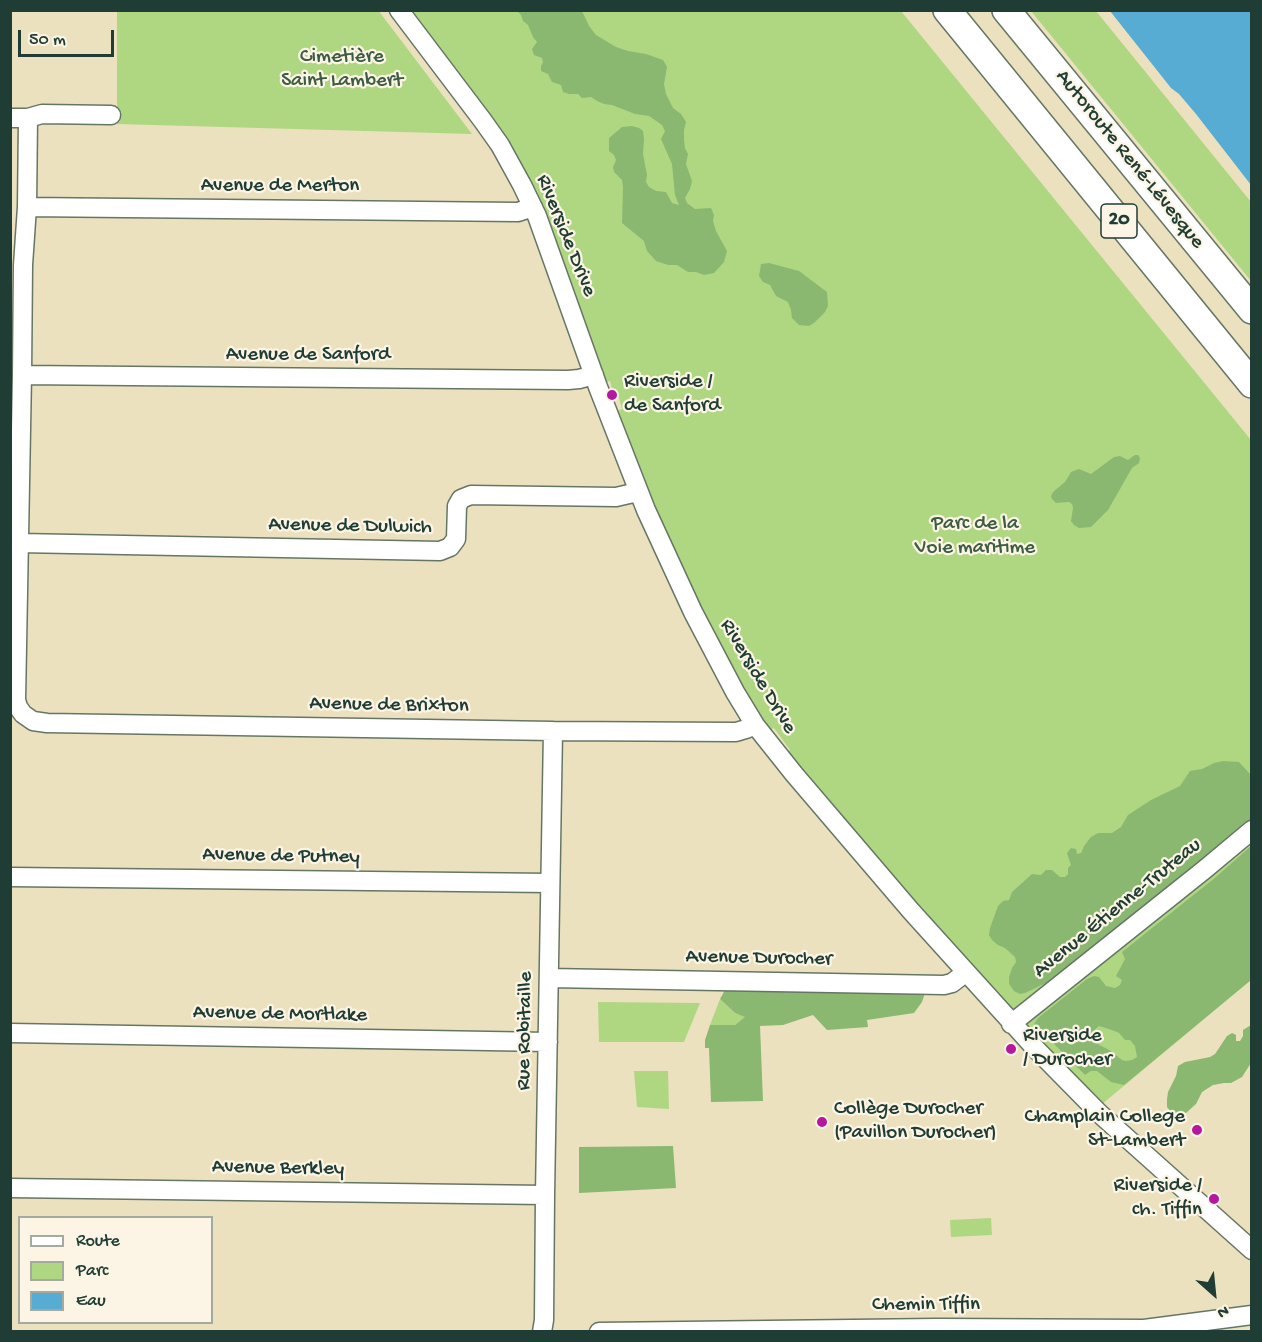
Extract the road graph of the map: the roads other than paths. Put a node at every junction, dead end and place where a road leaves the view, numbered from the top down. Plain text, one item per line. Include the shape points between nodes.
1 (399, 10) edge
2 (947, 10) edge
3 (1006, 10) edge
4 (111, 115) dead end
5 (19, 118) edge
6 (27, 207) junction
7 (533, 207) junction
8 (17, 265) edge
9 (1251, 310) edge
10 (22, 375) junction
11 (594, 375) junction
12 (1251, 384) edge
13 (16, 410) edge
14 (639, 492) junction
15 (19, 543) junction
16 (14, 566) edge
17 (755, 725) junction
18 (553, 731) junction
19 (1251, 830) edge
20 (10, 877) edge
21 (550, 883) junction
22 (965, 973) junction
23 (549, 978) junction
24 (1011, 1024) junction
25 (10, 1033) edge
26 (548, 1042) junction
27 (10, 1188) edge
28 (545, 1195) junction
29 (1251, 1250) edge
30 (1251, 1315) edge
31 (1004, 1330) edge
32 (542, 1332) edge
33 (599, 1332) edge

1 - 7 street, Riverside Drive via 496,139
2 - 12 highway, 20
3 - 9 highway, Autoroute René-Lévesque / 20
4 - 5 street via 42,114
5 - 6 street
6 - 7 street, Avenue de Merton via 518,212
6 - 8 street
7 - 11 street, Riverside Drive
8 - 10 street
10 - 11 street, Avenue de Sanford via 568,380
10 - 13 street
11 - 14 street, Riverside Drive
13 - 15 street
14 - 15 street, Avenue de Dulwich via 616,497 471,495 461,499 457,506 456,539 440,551
14 - 17 street, Riverside Drive via 693,612
15 - 16 street
16 - 18 street, Avenue de Brixton via 16,700 23,714 33,721
17 - 18 street, Avenue de Brixton via 736,732
17 - 22 street, Riverside Drive
18 - 21 street, Rue Robitaille
19 - 24 street, Avenue Étienne-Truteau
20 - 21 street, Avenue de Putney
21 - 23 street, Rue Robitaille
22 - 23 street, Avenue Durocher via 944,985
22 - 24 street, Riverside Drive
23 - 26 street, Rue Robitaille
24 - 29 street, Riverside Drive via 1100,1113
25 - 26 street, Avenue de Mortlake
26 - 28 street, Rue Robitaille
27 - 28 street, Avenue Berkley
28 - 32 street, Rue Robitaille
30 - 31 street, Chemin Tiffin via 1144,1329
31 - 33 street, Chemin Tiffin

